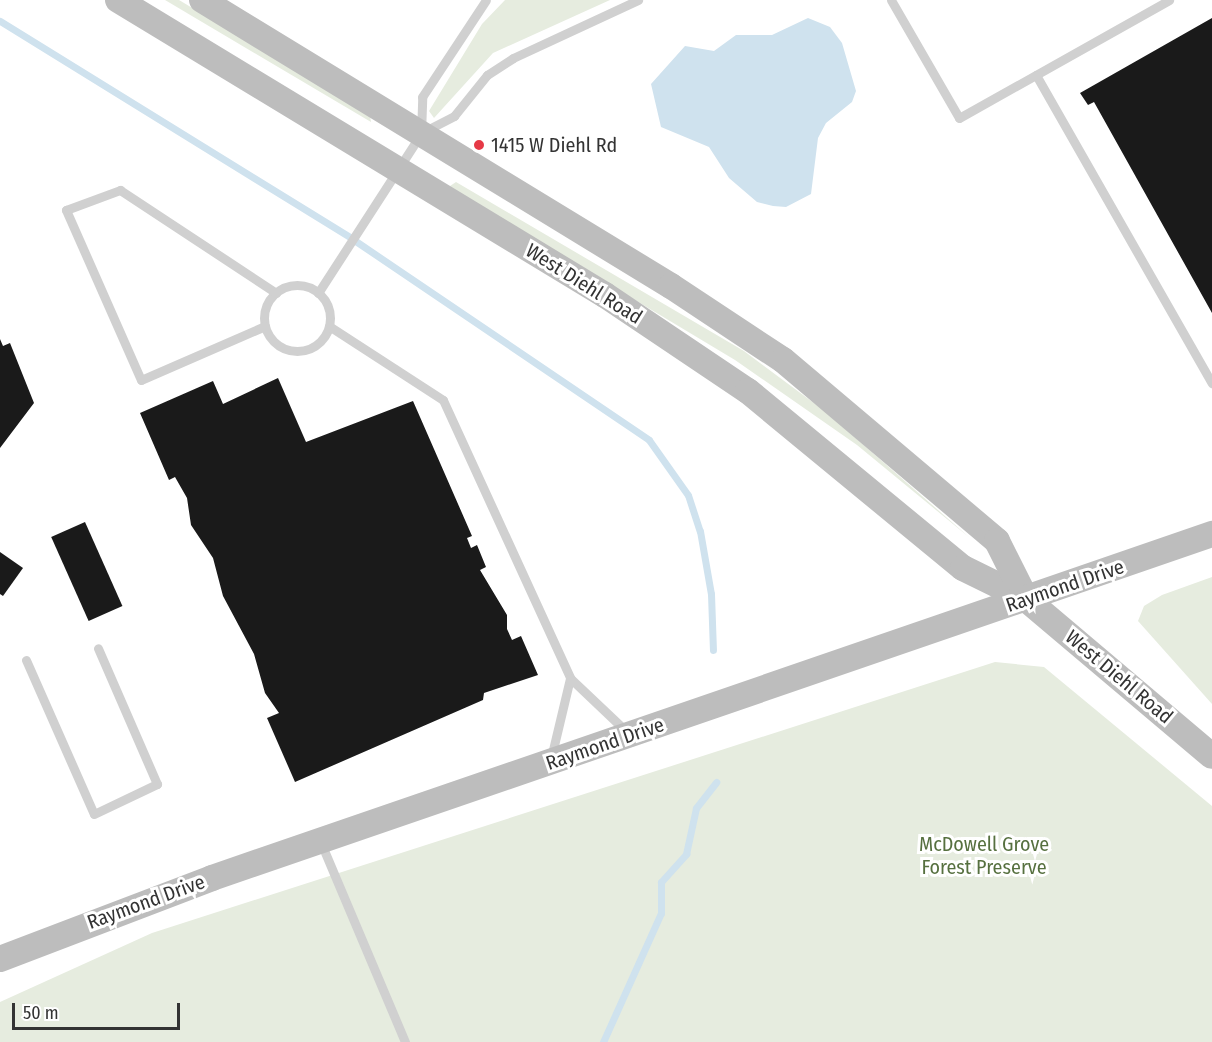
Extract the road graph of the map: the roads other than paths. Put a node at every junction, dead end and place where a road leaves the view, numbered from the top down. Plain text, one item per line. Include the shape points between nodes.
1 (118, 0) edge
2 (202, 0) edge
3 (486, 0) edge
4 (638, 0) edge
5 (891, 0) edge
6 (1169, 0) edge
7 (1036, 75) junction
8 (421, 134) junction
9 (399, 170) junction
10 (318, 292) junction
11 (276, 293) junction
12 (265, 326) junction
13 (329, 326) junction
14 (1212, 383) edge
15 (1212, 534) edge
16 (1026, 600) junction
17 (98, 648) dead end
18 (26, 660) dead end
19 (570, 678) junction
20 (631, 735) junction
21 (1212, 756) edge
22 (550, 763) junction
23 (320, 841) junction
24 (0, 959) edge
25 (405, 1042) edge

1 - 9 street, West Diehl Road
2 - 8 street, West Diehl Road
3 - 8 lane via 422,97
4 - 8 lane via 513,58 487,75 454,116
5 - 7 lane via 959,118
6 - 7 lane
7 - 14 lane
8 - 9 lane
8 - 16 street, West Diehl Road via 783,360 997,541
9 - 10 lane
9 - 16 street, West Diehl Road via 710,365 820,446 963,568
10 - 11 lane via 297,285
10 - 13 lane via 326,302
11 - 12 lane via 266,308
11 - 12 lane via 120,190 66,210 141,380
12 - 13 lane via 279,346 297,351 315,346
13 - 19 lane via 443,400
15 - 16 street, Raymond Drive
16 - 20 street, Raymond Drive
16 - 21 street, West Diehl Road
17 - 18 lane via 158,784 94,814
19 - 20 lane
19 - 22 lane
20 - 22 street, Raymond Drive
22 - 23 street, Raymond Drive
23 - 24 street, Raymond Drive
23 - 25 lane

